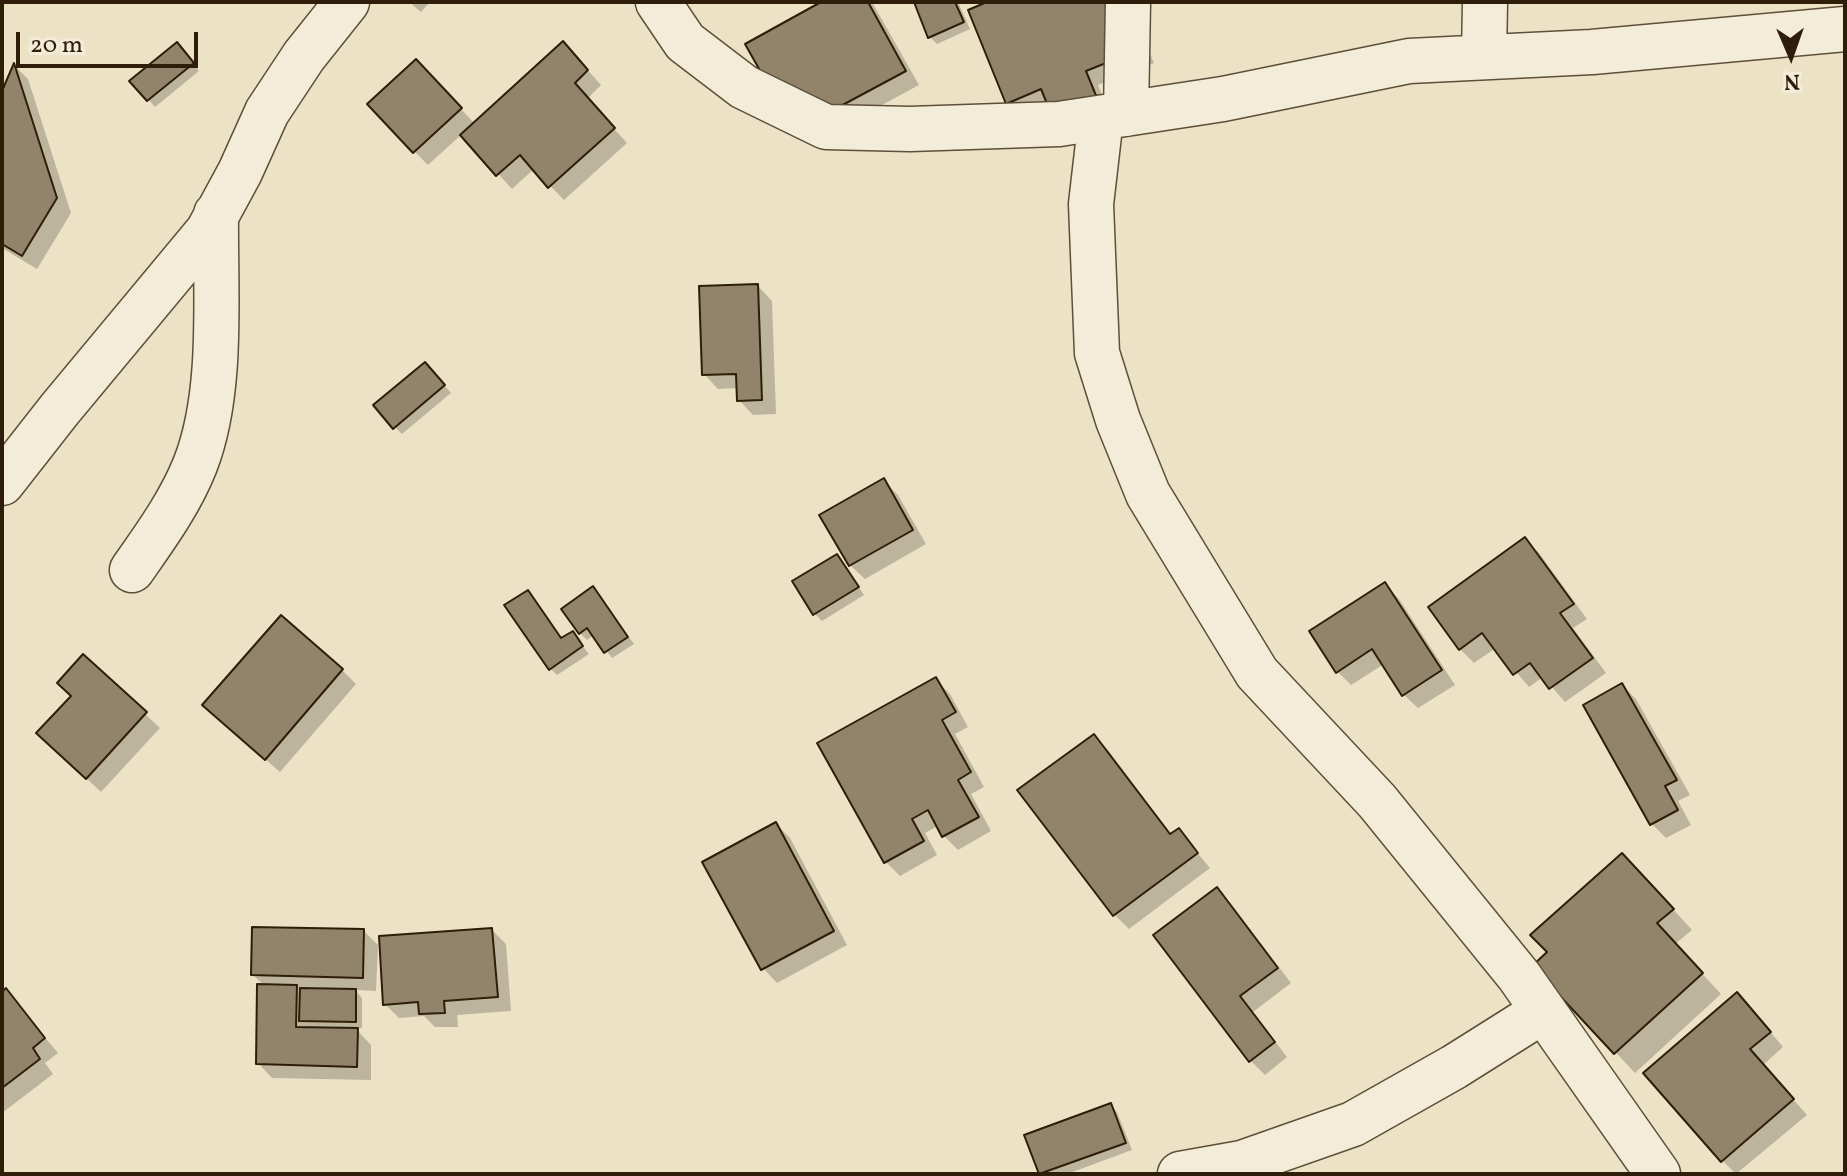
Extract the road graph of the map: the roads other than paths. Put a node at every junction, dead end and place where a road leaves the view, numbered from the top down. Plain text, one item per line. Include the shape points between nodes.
1 (347, 2) edge
2 (658, 2) edge
3 (1128, 2) edge
4 (1485, 2) edge
5 (1845, 29) edge
6 (1484, 57) junction
7 (1114, 116) junction
8 (216, 214) junction
9 (2, 483) edge
10 (132, 570) dead end
11 (1543, 1011) junction
12 (1180, 1174) edge
13 (1658, 1174) edge

1 - 8 street via 267,112
2 - 7 street via 685,42 744,87 826,127 1044,125
3 - 7 street
4 - 6 street
5 - 6 street
6 - 7 street via 1409,61
7 - 11 street via 1091,204 1097,353 1148,494 1257,673 1377,801
8 - 9 street via 208,231
8 - 10 street via 210,406 196,464
11 - 12 street via 1353,1124 1242,1163
11 - 13 street

